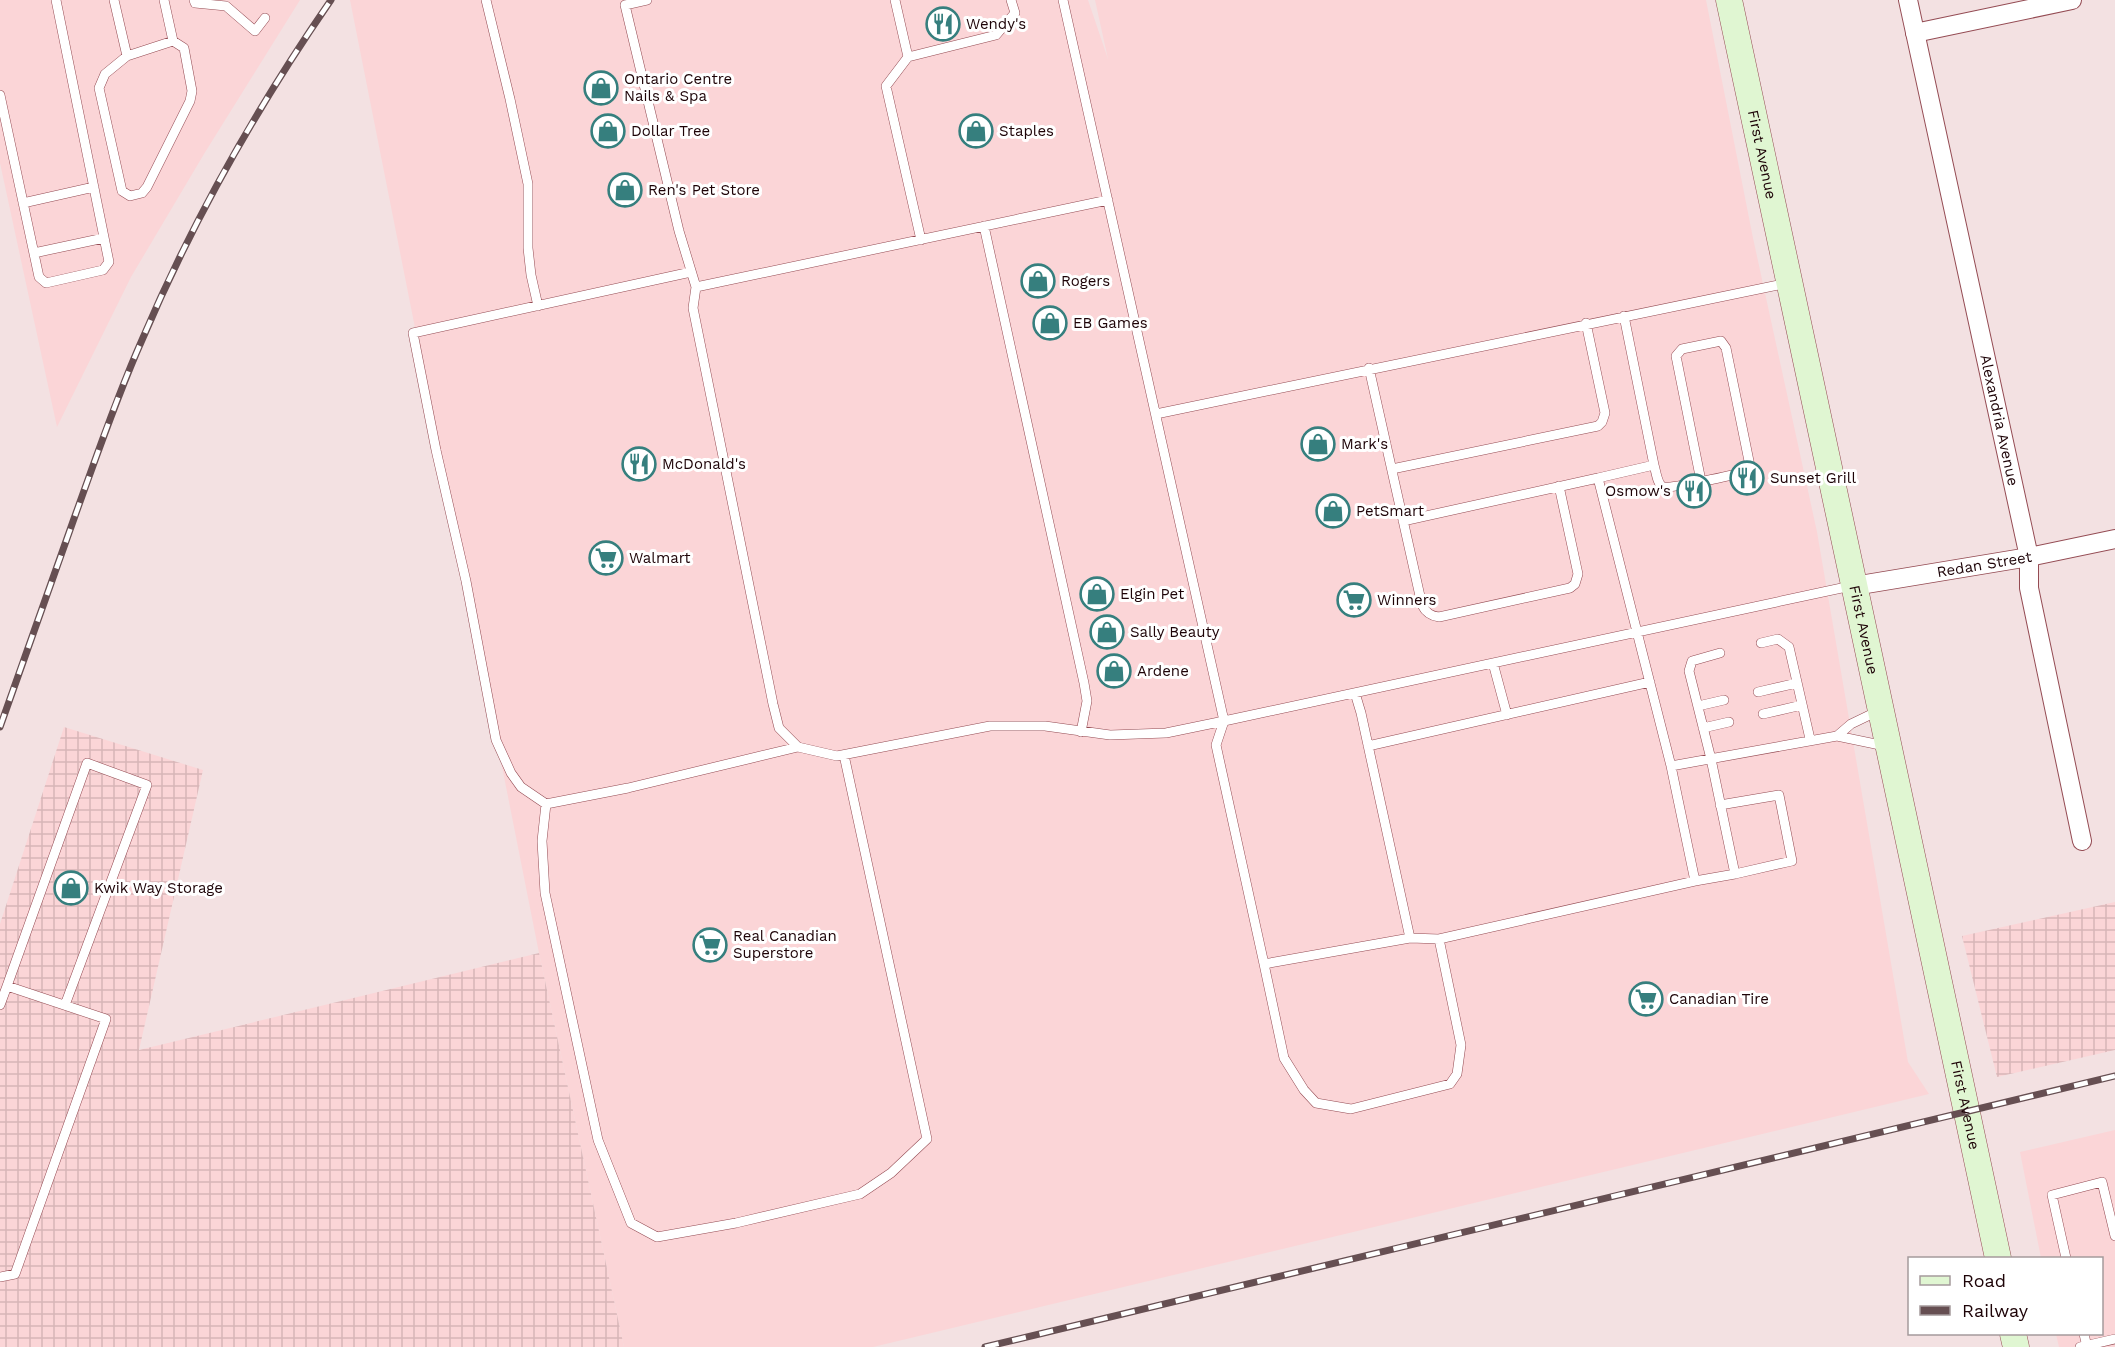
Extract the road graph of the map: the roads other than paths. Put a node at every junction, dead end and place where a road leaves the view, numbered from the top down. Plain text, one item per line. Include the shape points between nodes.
1 (56, 0) edge
2 (114, 0) edge
3 (164, 0) edge
4 (194, 0) edge
5 (486, 0) edge
6 (646, 0) edge
7 (895, 0) edge
8 (1011, 0) edge
9 (1063, 0) edge
10 (1729, 0) edge
11 (1908, 0) edge
12 (2072, 0) edge
13 (214, 2) edge
14 (265, 18) dead end
15 (1915, 33) junction
16 (173, 41) junction
17 (127, 56) junction
18 (908, 57) junction
19 (0, 95) edge
20 (94, 187) junction
21 (1108, 200) junction
22 (23, 203) junction
23 (984, 226) junction
24 (104, 238) junction
25 (921, 240) junction
26 (34, 253) junction
27 (692, 272) junction
28 (1789, 282) junction
29 (696, 287) junction
30 (538, 306) junction
31 (1624, 316) junction
32 (1586, 323) junction
33 (1368, 368) junction
34 (1156, 414) junction
35 (1654, 465) junction
36 (1392, 469) junction
37 (1598, 478) junction
38 (1701, 481) junction
39 (1558, 486) junction
40 (1403, 521) junction
41 (2115, 539) edge
42 (2029, 557) junction
43 (1854, 586) junction
44 (1637, 632) junction
45 (1761, 643) dead end
46 (1720, 653) dead end
47 (1493, 663) junction
48 (1650, 682) junction
49 (1797, 683) junction
50 (1758, 692) dead end
51 (1355, 693) junction
52 (1724, 700) dead end
53 (1802, 705) junction
54 (1698, 706) junction
55 (1880, 710) junction
56 (1763, 714) dead end
57 (1507, 715) junction
58 (1224, 721) junction
59 (1729, 722) dead end
60 (1703, 728) junction
61 (1081, 732) junction
62 (1837, 736) junction
63 (1810, 740) junction
64 (1368, 746) junction
65 (798, 747) junction
66 (1888, 747) junction
67 (844, 755) junction
68 (1711, 759) junction
69 (1671, 766) junction
70 (546, 804) junction
71 (1720, 805) junction
72 (2082, 841) dead end
73 (1735, 874) junction
74 (1695, 881) junction
75 (1410, 938) junction
76 (1439, 939) junction
77 (1264, 964) junction
78 (7, 986) junction
79 (0, 1005) edge
80 (65, 1005) junction
81 (2115, 1236) edge
82 (1998, 1257) edge
83 (2066, 1257) edge
84 (0, 1277) edge
85 (2115, 1339) edge
86 (2084, 1346) edge

1 - 20 lane
2 - 17 lane
3 - 16 lane
4 - 13 lane
5 - 30 lane via 528,184 528,248
6 - 27 lane via 625,5
7 - 18 lane
8 - 18 lane via 1015,13 996,35
9 - 21 lane
10 - 28 main road, First Avenue
11 - 15 street, Alexandria Avenue
12 - 15 street
13 - 14 lane via 226,6 255,31
15 - 42 street, Alexandria Avenue
16 - 17 lane
16 - 17 lane via 184,48 190,101 147,187 130,196 122,191 99,88 105,74
18 - 25 lane via 886,86
19 - 22 lane
20 - 22 lane
20 - 24 lane
21 - 23 lane
21 - 34 lane
22 - 26 lane
23 - 25 lane
23 - 61 lane via 1084,683 1087,701
24 - 26 lane
24 - 26 lane via 109,262 103,270 46,283 39,277
25 - 29 lane
27 - 29 lane
27 - 30 lane
28 - 31 lane
28 - 43 main road, First Avenue
29 - 65 lane via 693,308 773,704 779,728
30 - 70 lane via 413,333 496,740 521,787
31 - 32 lane
31 - 35 lane
32 - 33 lane
32 - 36 lane via 1605,412 1598,426
33 - 34 lane
33 - 36 lane
34 - 58 lane
35 - 37 lane
35 - 38 lane via 1663,487
36 - 40 lane
37 - 39 lane
37 - 44 lane
38 - 38 lane via 1742,472 1750,466 1726,348 1721,341 1682,349 1676,356
39 - 40 lane
39 - 40 lane via 1578,574 1570,588 1432,616 1422,605
41 - 42 street, Redan Street
42 - 43 street, Redan Street
42 - 72 street, Alexandria Avenue via 2029,588
43 - 44 lane
43 - 55 main road, First Avenue
44 - 47 lane
44 - 48 lane
45 - 49 lane via 1778,639 1789,647
46 - 54 lane via 1692,661 1689,672
47 - 51 lane
47 - 57 lane
48 - 57 lane
48 - 69 lane
49 - 50 lane
49 - 53 lane
51 - 58 lane
51 - 64 lane
52 - 54 lane
53 - 56 lane
53 - 63 lane
54 - 60 lane
55 - 62 lane via 1851,724
55 - 66 main road, First Avenue
57 - 64 lane
58 - 61 lane via 1166,733
58 - 77 lane via 1216,745
59 - 60 lane
60 - 68 lane
61 - 67 lane via 1045,726 990,726
62 - 63 lane
62 - 66 lane
63 - 68 lane
64 - 75 lane
65 - 67 lane
65 - 70 lane
66 - 82 main road, First Avenue
67 - 70 lane via 927,1139 891,1173 860,1194 657,1237 631,1223 598,1140 545,893 542,841
68 - 69 lane
68 - 71 lane
69 - 74 lane
71 - 73 lane
71 - 73 lane via 1779,795 1792,861
73 - 74 lane
74 - 76 lane
75 - 76 lane
75 - 77 lane
76 - 77 lane via 1461,1045 1457,1074 1450,1084 1351,1109 1316,1103 1284,1058
78 - 79 lane
78 - 80 lane
78 - 80 lane via 87,763 147,785
80 - 84 lane via 106,1019 15,1274
81 - 83 lane via 2102,1182 2052,1195
85 - 86 lane

